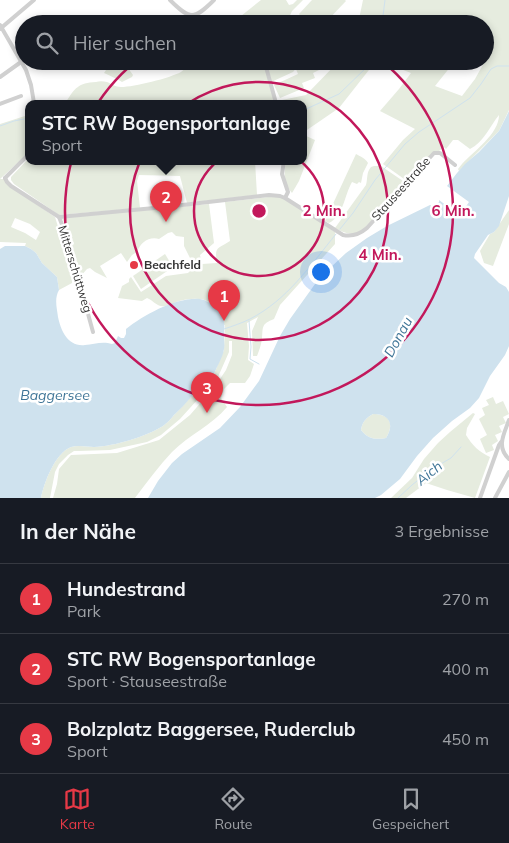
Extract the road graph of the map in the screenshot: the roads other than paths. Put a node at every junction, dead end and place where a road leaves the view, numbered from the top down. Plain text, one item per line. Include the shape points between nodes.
1 (34, 0) edge
2 (170, 0) edge
3 (214, 0) edge
4 (16, 15) edge
5 (15, 16) edge
6 (1, 28) edge
7 (15, 52) edge
8 (15, 67) edge
9 (25, 70) edge
10 (267, 70) edge
11 (0, 78) edge
12 (21, 96) dead end
13 (33, 100) edge
14 (275, 100) edge
15 (0, 104) edge
16 (25, 157) edge
17 (283, 165) edge
18 (455, 165) dead end
19 (3, 178) edge
20 (285, 198) junction
21 (59, 217) junction
22 (93, 332) dead end
23 (509, 420) edge
24 (501, 442) junction
25 (509, 459) edge
26 (509, 472) edge
27 (480, 498) edge
28 (495, 498) edge

1 - 4 street
2 - 3 street via 191,15 201,12
5 - 6 street
6 - 7 street
8 - 11 street
9 - 13 street
10 - 14 street
12 - 15 street
16 - 19 street, Mitterschüttweg
17 - 20 street via 282,174 288,192
18 - 20 street, Stauseestraße via 440,153 434,153 367,228 352,236 343,235
19 - 21 street, Mitterschüttweg
20 - 21 street, Stauseestraße via 268,195
21 - 22 street, Mitterschüttweg via 71,247
23 - 24 street
24 - 25 street
24 - 27 street
26 - 28 street

